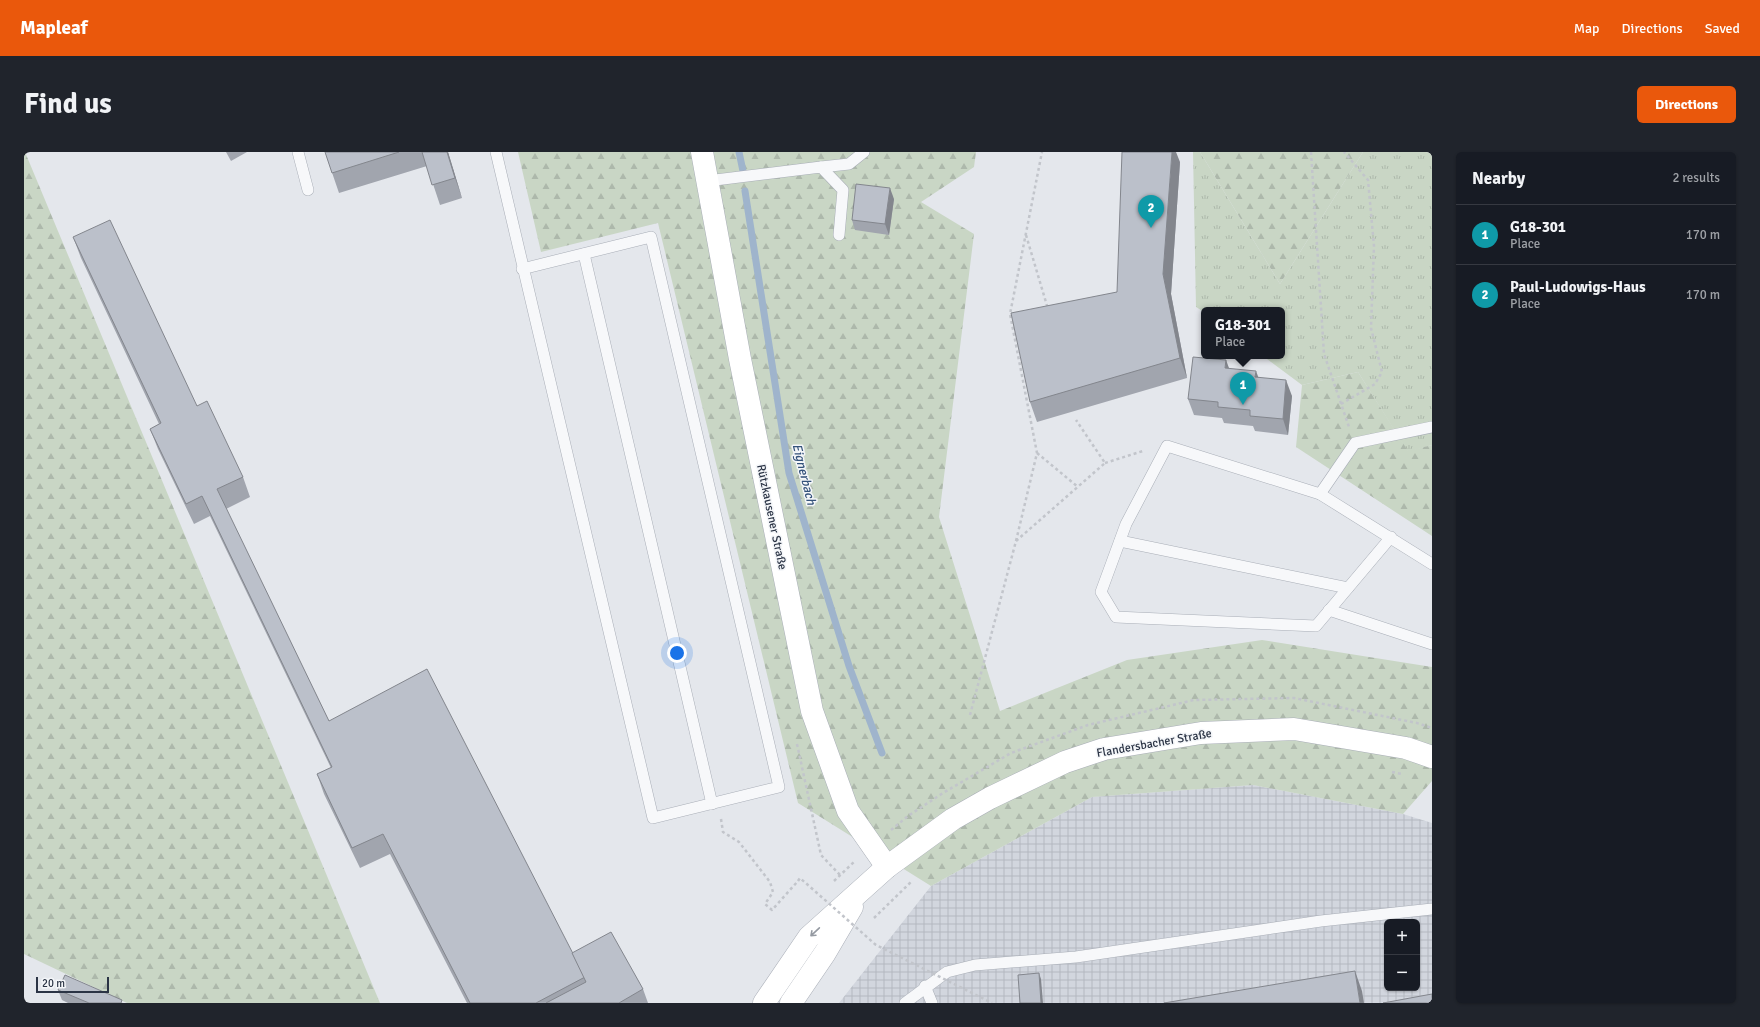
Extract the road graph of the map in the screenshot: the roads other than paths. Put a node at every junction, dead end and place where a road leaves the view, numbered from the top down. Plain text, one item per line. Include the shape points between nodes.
1 (298, 152) edge
2 (496, 152) edge
3 (702, 152) edge
4 (864, 152) edge
5 (821, 167) junction
6 (707, 181) junction
7 (308, 190) dead end
8 (839, 235) dead end
9 (584, 254) junction
10 (522, 269) junction
11 (1432, 426) edge
12 (1320, 494) junction
13 (1391, 537) junction
14 (1120, 541) junction
15 (1432, 564) edge
16 (1348, 588) junction
17 (1329, 610) junction
18 (1432, 644) edge
19 (1432, 757) edge
20 (715, 803) junction
21 (887, 867) junction
22 (864, 887) junction
23 (1432, 909) edge
24 (925, 986) junction
25 (764, 1003) edge
26 (791, 1003) edge
27 (905, 1003) edge
28 (932, 1003) edge

1 - 7 lane
2 - 10 lane
3 - 6 street, Rützkausener Straße
4 - 5 lane via 849,164
5 - 6 lane
5 - 8 lane via 843,190
6 - 21 street, Rützkausener Straße via 740,359 812,711 848,812
9 - 10 lane
9 - 20 lane
9 - 20 lane via 651,237 779,787
10 - 20 lane via 653,818
11 - 12 lane via 1355,443
12 - 13 lane
12 - 14 lane via 1167,446 1126,524
13 - 15 lane
13 - 16 lane
14 - 16 lane
14 - 17 lane via 1101,592 1116,617 1316,626
16 - 17 lane
17 - 18 lane
19 - 21 street, Flandersbacher Straße via 1406,748 1294,729 1200,733 1104,749 1065,762 990,798 953,819
21 - 22 street, Flandersbacher Straße
22 -> 25 street, Flandersbacher Straße via 809,937
22 - 26 street, Flandersbacher Straße via 825,953
23 - 24 lane via 1321,921 1076,957 976,965 947,972
24 - 27 lane
24 - 28 lane

